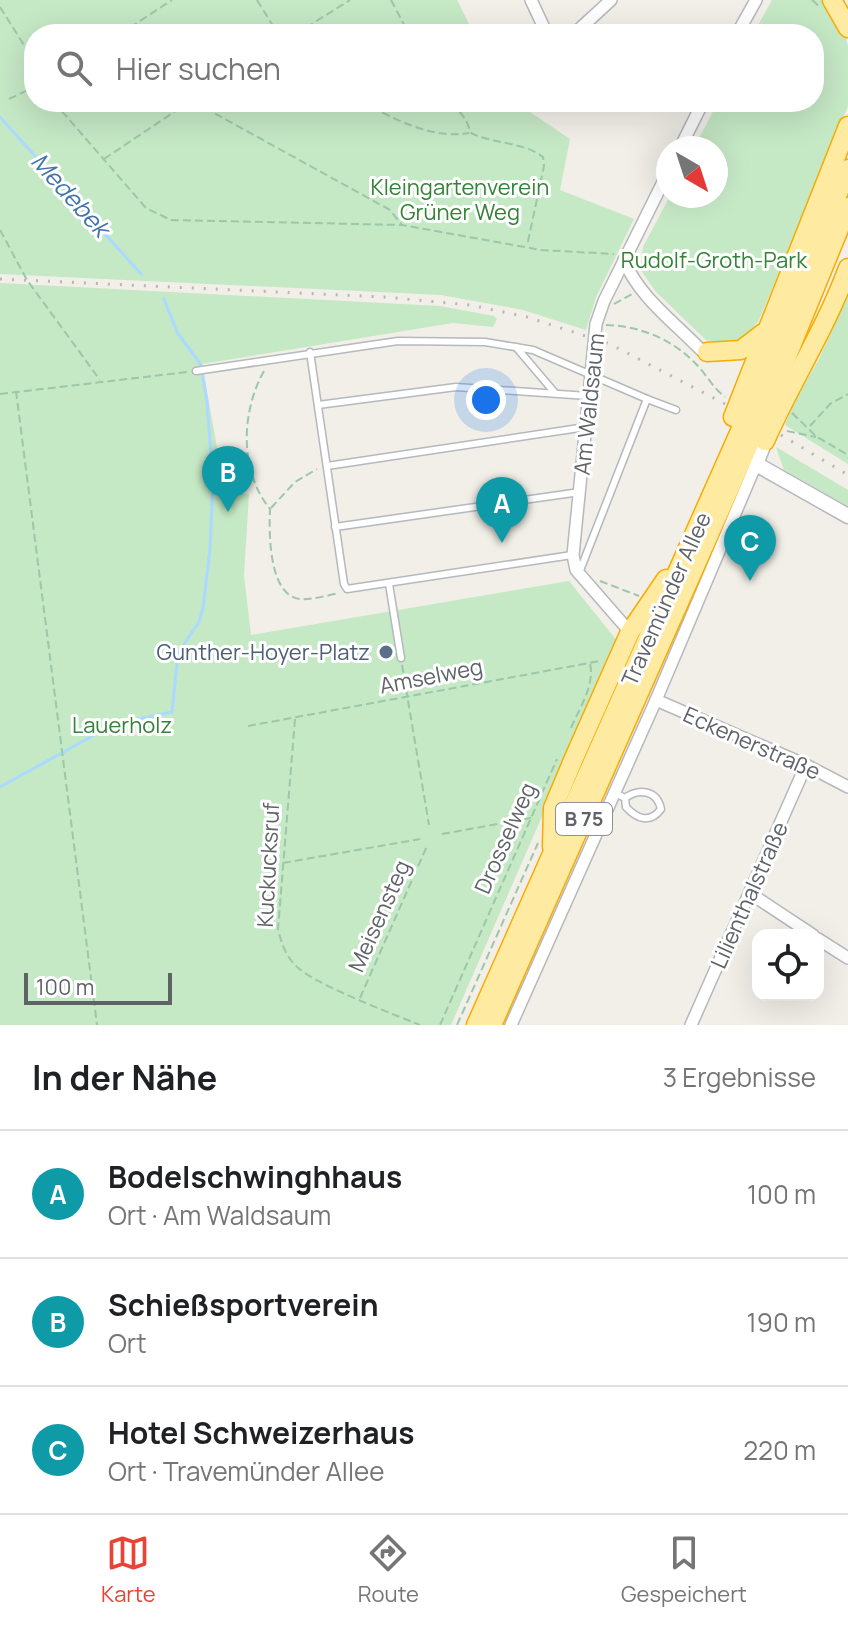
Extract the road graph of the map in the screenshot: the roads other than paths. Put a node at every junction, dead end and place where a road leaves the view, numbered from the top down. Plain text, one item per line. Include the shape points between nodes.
1 (531, 0) edge
2 (611, 0) edge
3 (756, 0) edge
4 (832, 0) edge
5 (542, 24) edge
6 (585, 24) edge
7 (743, 24) edge
8 (848, 28) edge
9 (695, 112) edge
10 (848, 126) edge
11 (685, 136) edge
12 (848, 169) edge
13 (656, 197) edge
14 (848, 207) edge
15 (626, 258) junction
16 (848, 267) edge
17 (770, 325) junction
18 (514, 345) junction
19 (310, 352) junction
20 (707, 352) joint
21 (196, 371) road end
22 (591, 374) junction
23 (774, 388) junction
24 (556, 394) junction
25 (588, 396) junction
26 (647, 399) junction
27 (318, 405) junction
28 (676, 410) dead end
29 (586, 427) junction
30 (765, 441) joint
31 (756, 464) junction
32 (327, 466) junction
33 (580, 492) junction
34 (848, 516) edge
35 (335, 527) junction
36 (693, 537) junction
37 (573, 555) junction
38 (579, 573) junction
39 (389, 584) junction
40 (630, 632) junction
41 (401, 658) road end
42 (656, 700) junction
43 (806, 765) junction
44 (848, 787) edge
45 (620, 796) junction
46 (551, 856) junction
47 (751, 894) junction
48 (804, 929) edge
49 (824, 943) edge
50 (848, 958) edge
51 (476, 1025) edge
52 (492, 1025) edge
53 (511, 1025) edge
54 (691, 1025) edge

1 - 5 street
2 - 6 street
3 - 7 street
4 - 8 highway
9 - 11 street
10 - 17 highway, B 75
12 - 36 highway, Travemünder Allee
13 - 15 street, Am Waldsaum
14 - 23 highway, Travemünder Allee
15 - 20 street via 640,289
15 - 22 street, Am Waldsaum via 598,319
16 - 23 highway, B 75
16 - 30 highway
17 - 20 highway via 741,350
17 - 36 highway, B 75
18 - 19 lane via 414,340
18 - 22 lane
18 - 24 lane
19 - 21 lane
19 - 27 lane
22 - 25 street, Am Waldsaum
22 - 26 lane
23 - 52 highway, Travemünder Allee / B 75
24 - 25 lane
24 - 27 lane via 456,387
25 - 29 street, Am Waldsaum
26 - 28 lane
26 - 38 lane
27 - 32 lane
29 - 32 lane
29 - 33 street, Am Waldsaum
30 - 31 street, Travemünder Allee
31 - 34 street
31 - 42 street, Travemünder Allee
32 - 35 lane
33 - 35 lane
33 - 37 street, Am Waldsaum
35 - 39 lane via 347,589
36 - 40 highway
36 - 46 highway, Travemünder Allee / B 75
37 - 38 street, Am Waldsaum
37 - 39 lane
38 - 40 street, Am Waldsaum
39 - 41 lane
40 - 46 highway via 553,808
42 - 43 street, Eckenerstraße
42 - 45 street, Travemünder Allee
43 - 44 street, Eckenerstraße
43 - 47 street, Lilienthalstraße
45 - 45 lane via 650,793 661,809 647,820 639,818
45 - 53 street, Travemünder Allee
46 - 51 highway, Travemünder Allee / B 75
47 - 48 street
47 - 54 street, Lilienthalstraße
49 - 50 street

